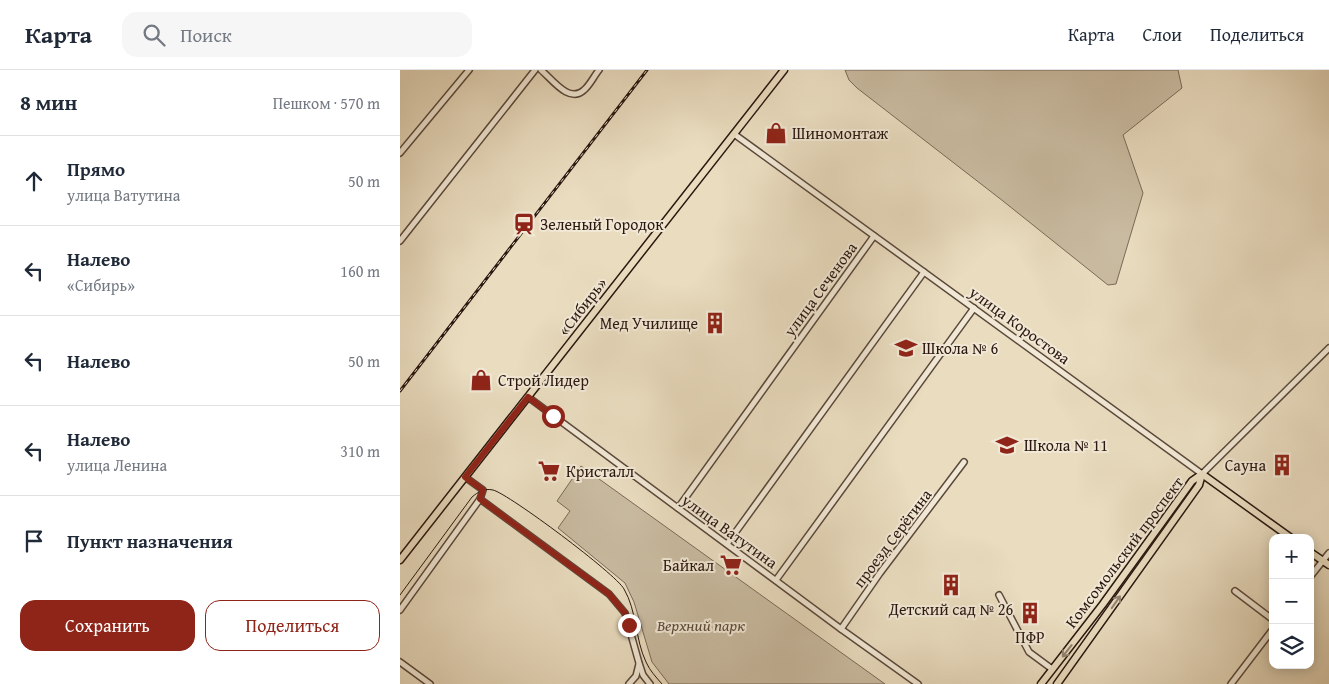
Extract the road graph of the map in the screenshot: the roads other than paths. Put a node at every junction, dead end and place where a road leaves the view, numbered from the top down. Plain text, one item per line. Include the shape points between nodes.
1 (469, 70) edge
2 (535, 70) edge
3 (541, 70) edge
4 (599, 70) edge
5 (784, 70) edge
6 (734, 134) junction
7 (400, 153) edge
8 (874, 236) junction
9 (400, 241) edge
10 (924, 272) junction
11 (974, 308) junction
12 (1329, 348) edge
13 (528, 397) junction
14 (964, 462) dead end
15 (1202, 474) junction
16 (465, 477) junction
17 (480, 499) junction
18 (678, 508) junction
19 (1285, 534) edge
20 (727, 544) junction
21 (1329, 553) edge
22 (1314, 555) edge
23 (400, 560) edge
24 (1323, 561) junction
25 (1329, 565) edge
26 (1314, 572) edge
27 (776, 580) junction
28 (1235, 591) dead end
29 (999, 595) dead end
30 (400, 610) edge
31 (1269, 617) edge
32 (841, 629) junction
33 (1269, 633) edge
34 (400, 662) edge
35 (639, 663) junction
36 (1052, 669) dead end
37 (430, 684) edge
38 (629, 684) edge
39 (650, 684) edge
40 (918, 684) edge
41 (1041, 684) edge
42 (1057, 684) edge
43 (1231, 684) edge

1 - 7 street
2 - 9 street
3 - 4 street via 567,94 574,94 583,91
5 - 6 main road, «Сибирь»
6 - 8 street, улица Коростова
6 - 13 main road, «Сибирь»
8 - 10 street, улица Коростова
8 - 18 street, улица Сеченова
10 - 11 street, улица Коростова
10 - 20 street
11 - 15 street, улица Коростова
11 - 27 street
12 - 15 street
13 - 16 main road, «Сибирь»
13 - 18 street, улица Ватутина
14 - 32 street, проезд Серёгина
15 - 19 main road, улица Коростова
15 -> 41 main road, Комсомольский проспект via 1192,481
42 -> 15 main road, Комсомольский проспект via 1199,485
16 - 17 street via 483,490
16 - 23 main road, «Сибирь»
17 - 30 street
17 - 35 street via 615,600 625,613
18 - 20 street, улица Ватутина
20 - 27 street, улица Ватутина
21 - 24 street
22 - 24 main road
24 - 25 main road
24 - 26 street
27 - 32 street, улица Ватутина
28 - 31 street
29 - 36 street via 1029,652
32 - 40 street, улица Ватутина
33 - 43 street
34 - 37 street
35 - 38 street via 636,676
35 - 39 street

